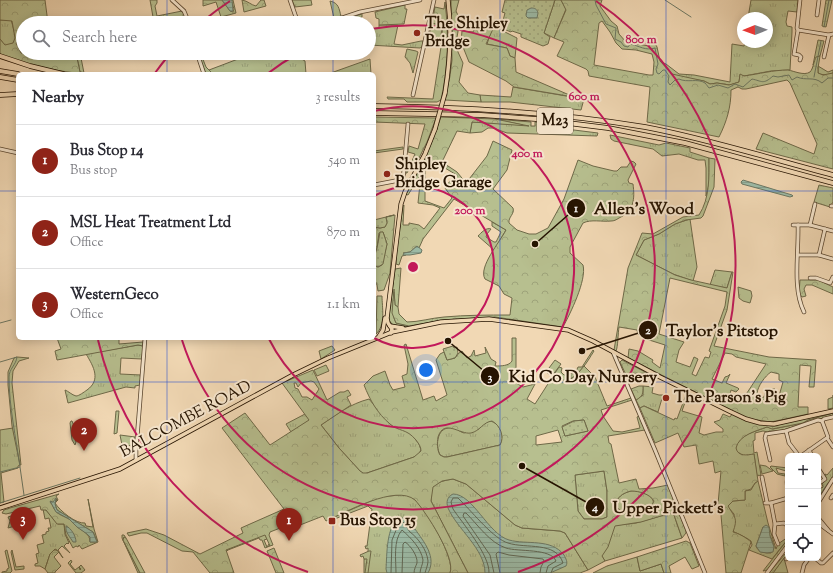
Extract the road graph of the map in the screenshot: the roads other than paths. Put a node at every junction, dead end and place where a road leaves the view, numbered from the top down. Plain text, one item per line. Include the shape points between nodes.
1 (172, 0) edge
2 (290, 0) edge
3 (420, 0) edge
4 (434, 0) edge
5 (448, 0) edge
6 (800, 0) edge
7 (819, 0) edge
8 (817, 15) dead end
9 (186, 16) edge
10 (296, 16) edge
11 (349, 16) edge
12 (798, 30) junction
13 (833, 34) edge
14 (828, 35) junction
15 (0, 56) edge
16 (824, 58) dead end
17 (199, 60) edge
18 (800, 60) dead end
19 (0, 71) edge
20 (55, 72) edge
21 (203, 72) edge
22 (16, 74) edge
23 (0, 77) edge
24 (16, 80) edge
25 (16, 94) edge
26 (0, 95) edge
27 (413, 95) dead end
28 (376, 106) edge
29 (376, 113) edge
30 (408, 124) dead end
31 (0, 149) edge
32 (16, 153) edge
33 (833, 175) edge
34 (403, 180) junction
35 (409, 183) junction
36 (833, 183) edge
37 (376, 185) edge
38 (816, 204) dead end
39 (793, 225) dead end
40 (798, 225) junction
41 (810, 225) junction
42 (825, 229) junction
43 (833, 231) edge
44 (798, 255) junction
45 (819, 255) junction
46 (833, 259) edge
47 (833, 277) edge
48 (810, 278) dead end
49 (387, 311) junction
50 (804, 312) dead end
51 (390, 326) junction
52 (384, 329) junction
53 (408, 329) junction
54 (389, 334) junction
55 (377, 339) joint
56 (145, 340) edge
57 (374, 340) edge
58 (613, 352) junction
59 (622, 357) junction
60 (617, 362) junction
61 (833, 411) edge
62 (833, 416) edge
63 (822, 421) junction
64 (786, 431) junction
65 (827, 438) junction
66 (833, 447) edge
67 (809, 450) junction
68 (798, 453) edge
69 (804, 453) edge
70 (810, 453) edge
71 (136, 460) junction
72 (770, 460) dead end
73 (821, 473) edge
74 (762, 477) dead end
75 (833, 479) edge
76 (821, 482) edge
77 (823, 496) junction
78 (785, 498) edge
79 (821, 499) edge
80 (821, 500) edge
81 (768, 503) junction
82 (0, 508) edge
83 (821, 522) edge
84 (775, 524) junction
85 (786, 525) edge
86 (821, 525) edge
87 (829, 531) junction
88 (833, 534) edge
89 (778, 544) dead end
90 (784, 549) edge
91 (833, 553) edge
92 (806, 561) edge
93 (819, 561) edge
94 (705, 573) edge
95 (767, 573) edge
96 (802, 573) edge

1 - 9 street
2 - 10 street
3 - 11 street
4 - 27 street
5 - 35 main road, bridge via 450,52 445,93 435,129
6 - 12 street
7 - 8 street
12 - 14 street
12 - 18 street via 794,56 799,55
13 - 14 street
14 - 16 street
15 - 20 highway
17 - 21 street
19 - 22 highway
23 - 24 highway
25 - 26 highway
28 - 33 highway, M23 via 492,109 592,119 705,141
29 - 36 highway, M23 via 536,119 608,128 685,143
30 - 34 street
31 - 32 street
34 - 35 street
34 - 37 street
35 - 49 main road via 398,214
38 - 41 street
39 - 40 street
40 - 41 street
40 - 44 street
41 - 42 street
42 - 43 street
42 - 45 street
44 - 45 street
44 - 50 street via 799,303
45 - 46 street
47 - 48 street via 830,283
49 - 51 main road
49 - 52 main road
51 - 52 main road
51 - 53 main road, BALCOMBE ROAD
51 - 54 main road via 392,329
52 - 54 main road
52 - 55 main road
53 - 54 main road, BALCOMBE ROAD
53 - 58 main road, BALCOMBE ROAD via 457,320 508,321 568,330
54 - 55 main road, BALCOMBE ROAD
56 - 71 street
57 - 71 main road, BALCOMBE ROAD via 324,359
58 - 59 main road, BALCOMBE ROAD
58 - 60 street
59 - 60 street
59 - 61 main road, BALCOMBE ROAD via 742,417 760,423 774,424
60 - 94 street
62 - 63 street
63 - 64 street via 818,420
63 - 65 street via 828,434
64 - 68 street
64 - 72 street via 765,435
65 - 66 street
65 - 67 street
67 - 69 street
67 - 70 street
71 - 82 main road, BALCOMBE ROAD via 104,475
73 - 76 street via 824,478
74 - 81 street
75 - 77 street
77 - 79 street
77 - 80 street
78 - 81 street
81 - 84 street
83 - 87 street
84 - 85 street
84 - 89 street via 774,534
86 - 87 street
87 - 88 street
90 - 95 street
91 - 93 street via 823,563
92 - 96 street

